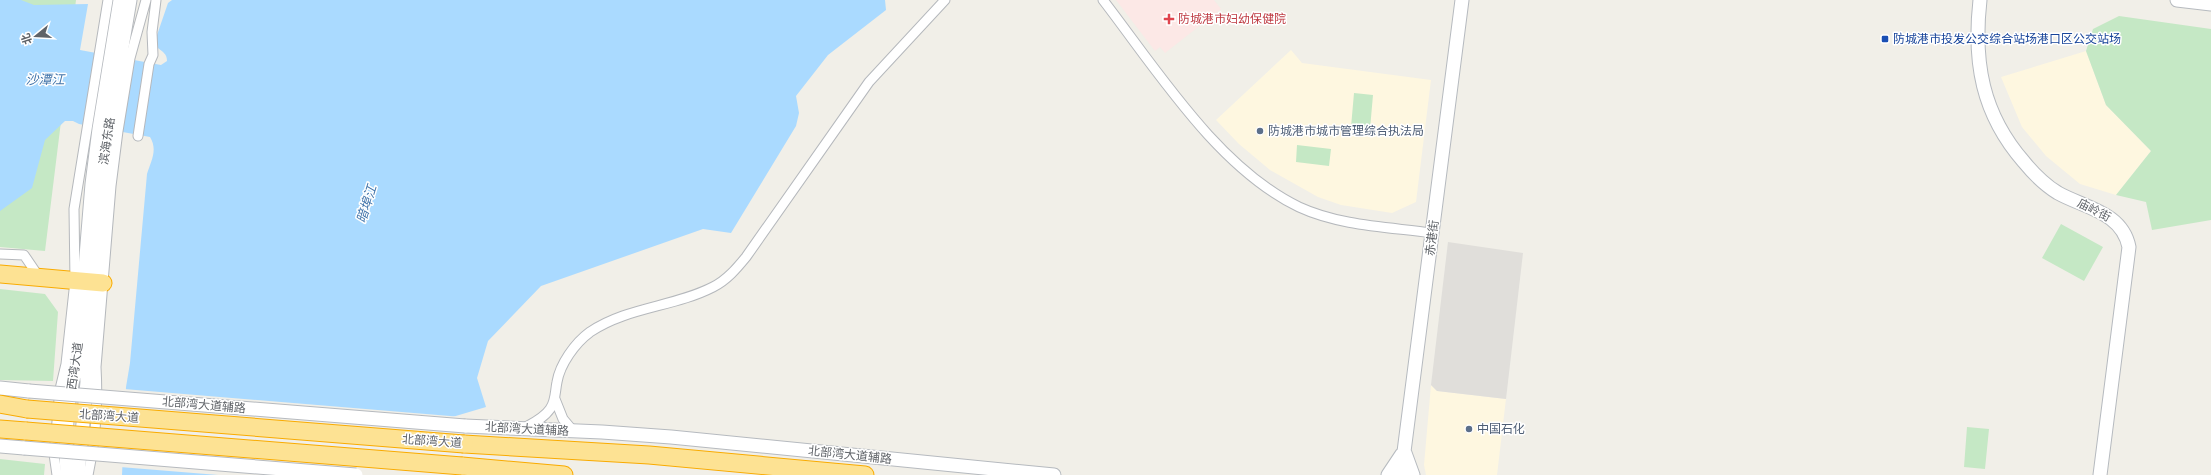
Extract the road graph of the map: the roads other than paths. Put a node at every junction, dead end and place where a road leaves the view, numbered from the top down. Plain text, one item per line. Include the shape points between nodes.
1 (108, 0) edge
2 (120, 0) edge
3 (130, 0) edge
4 (146, 0) edge
5 (156, 0) edge
6 (945, 0) edge
7 (1103, 0) edge
8 (1462, 0) edge
9 (1980, 0) edge
10 (2177, 0) edge
11 (2211, 4) edge
12 (152, 32) junction
13 (137, 36) junction
14 (115, 55) junction
15 (103, 129) junction
16 (138, 136) dead end
17 (1432, 233) junction
18 (0, 254) edge
19 (0, 274) edge
20 (39, 277) junction
21 (88, 282) junction
22 (0, 388) edge
23 (555, 399) junction
24 (0, 404) edge
25 (0, 407) edge
26 (27, 409) junction
27 (0, 430) edge
28 (521, 430) junction
29 (574, 432) junction
30 (25, 439) junction
31 (0, 446) edge
32 (1404, 451) junction
33 (57, 475) edge
34 (67, 475) edge
35 (78, 475) edge
36 (88, 475) edge
37 (356, 475) edge
38 (564, 475) edge
39 (865, 475) edge
40 (1054, 475) edge
41 (1388, 475) edge
42 (1401, 475) edge
43 (1413, 475) edge
44 (2100, 475) edge

1 - 14 street
2 - 14 main road, 滨海东路
3 - 14 main road, 滨海东路
4 - 13 street
5 - 12 street
6 - 23 street via 868,82 733,273 714,287 622,316 588,333 564,362 557,380
7 - 17 street via 1204,131 1258,183 1300,207 1327,216
8 - 17 main road, 赤港街
9 - 44 main road, 庙岭街 via 1977,50 1983,86 1996,122 2012,149 2032,172 2056,192 2115,220 2127,237 2129,247
10 - 11 main road
12 - 13 street
12 - 16 street via 153,55 149,64
13 - 14 street
14 - 15 main road, 滨海东路
14 - 15 street
15 - 21 main road, 滨海东路
15 - 21 street via 74,209
17 - 32 main road, 赤港街
18 - 20 street via 24,255
19 - 20 highway
20 - 21 highway
21 - 33 street via 60,390 54,454
21 - 34 main road, 西湾大道 via 72,380 66,454
21 - 35 main road, 西湾大道 via 87,382
21 - 36 street via 98,393
22 - 28 main road, 北部湾大道辅路, bridge
23 - 28 street via 545,414
23 - 29 street via 563,419
24 - 26 highway
25 - 26 highway, 北部湾大道
26 - 39 highway, 北部湾大道, bridge via 464,444 649,455
27 - 30 highway, 北部湾大道
28 - 29 main road, 北部湾大道辅路
29 - 40 main road, 北部湾大道辅路 via 671,437
30 - 31 main road
30 - 37 main road, bridge
30 - 38 highway, 北部湾大道, bridge via 462,466
32 - 41 main road
32 - 42 main road, 赤港街
32 - 43 main road

